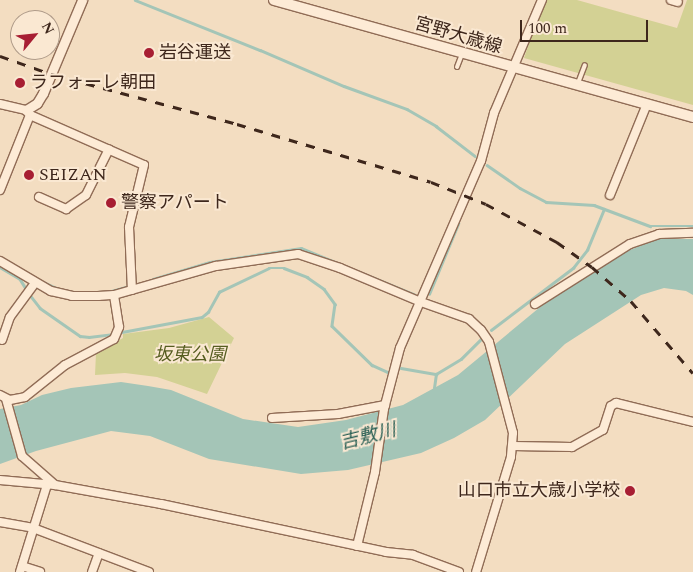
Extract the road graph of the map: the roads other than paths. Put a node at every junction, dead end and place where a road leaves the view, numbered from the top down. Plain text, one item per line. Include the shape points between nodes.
1 (82, 0) edge
2 (274, 0) edge
3 (542, 0) edge
4 (462, 54) junction
5 (585, 65) dead end
6 (457, 67) dead end
7 (512, 68) junction
8 (578, 86) junction
9 (0, 104) edge
10 (647, 104) junction
11 (28, 113) junction
12 (693, 117) edge
13 (110, 149) junction
14 (0, 190) edge
15 (610, 195) dead end
16 (39, 197) dead end
17 (693, 233) edge
18 (0, 261) edge
19 (35, 283) junction
20 (132, 290) junction
21 (114, 295) junction
22 (421, 302) junction
23 (534, 304) dead end
24 (2, 340) dead end
25 (5, 400) edge
26 (384, 407) junction
27 (272, 418) dead end
28 (693, 422) edge
29 (513, 446) junction
30 (0, 480) edge
31 (51, 485) junction
32 (0, 522) edge
33 (34, 528) junction
34 (357, 546) junction
35 (99, 553) junction
36 (21, 569) edge
37 (40, 572) edge
38 (92, 572) edge
39 (149, 572) edge
40 (459, 572) edge
41 (476, 572) edge

1 - 11 street via 43,93
2 - 4 main road, 宮野大歳線
3 - 7 street
4 - 6 lane
4 - 7 main road, 宮野大歳線
5 - 8 lane
7 - 8 main road, 宮野大歳線
7 - 22 street via 494,114 481,161
8 - 10 main road, 宮野大歳線
9 - 11 street
10 - 12 main road, 宮野大歳線
10 - 15 street
11 - 13 street
11 - 14 street
13 - 16 street via 86,195 80,200 66,209
13 - 20 street via 144,165 128,228
17 - 23 street via 658,234 630,244
18 - 19 street
19 - 21 street via 62,294
19 - 24 street via 10,318
20 - 21 street
20 - 22 street via 216,266 298,254
21 - 25 street via 119,327 114,339 64,365 24,397
22 - 26 street via 400,348
22 - 29 street via 469,319 486,336 506,406
25 - 31 street via 22,456
26 - 27 street
26 - 34 street via 375,472
28 - 29 street via 616,403 611,406 603,430 572,447
29 - 41 street
30 - 31 street
31 - 33 street
31 - 34 street via 161,504
32 - 33 street
33 - 35 street
33 - 36 street
34 - 40 street via 413,554
35 - 38 street
35 - 39 street
36 - 37 street

